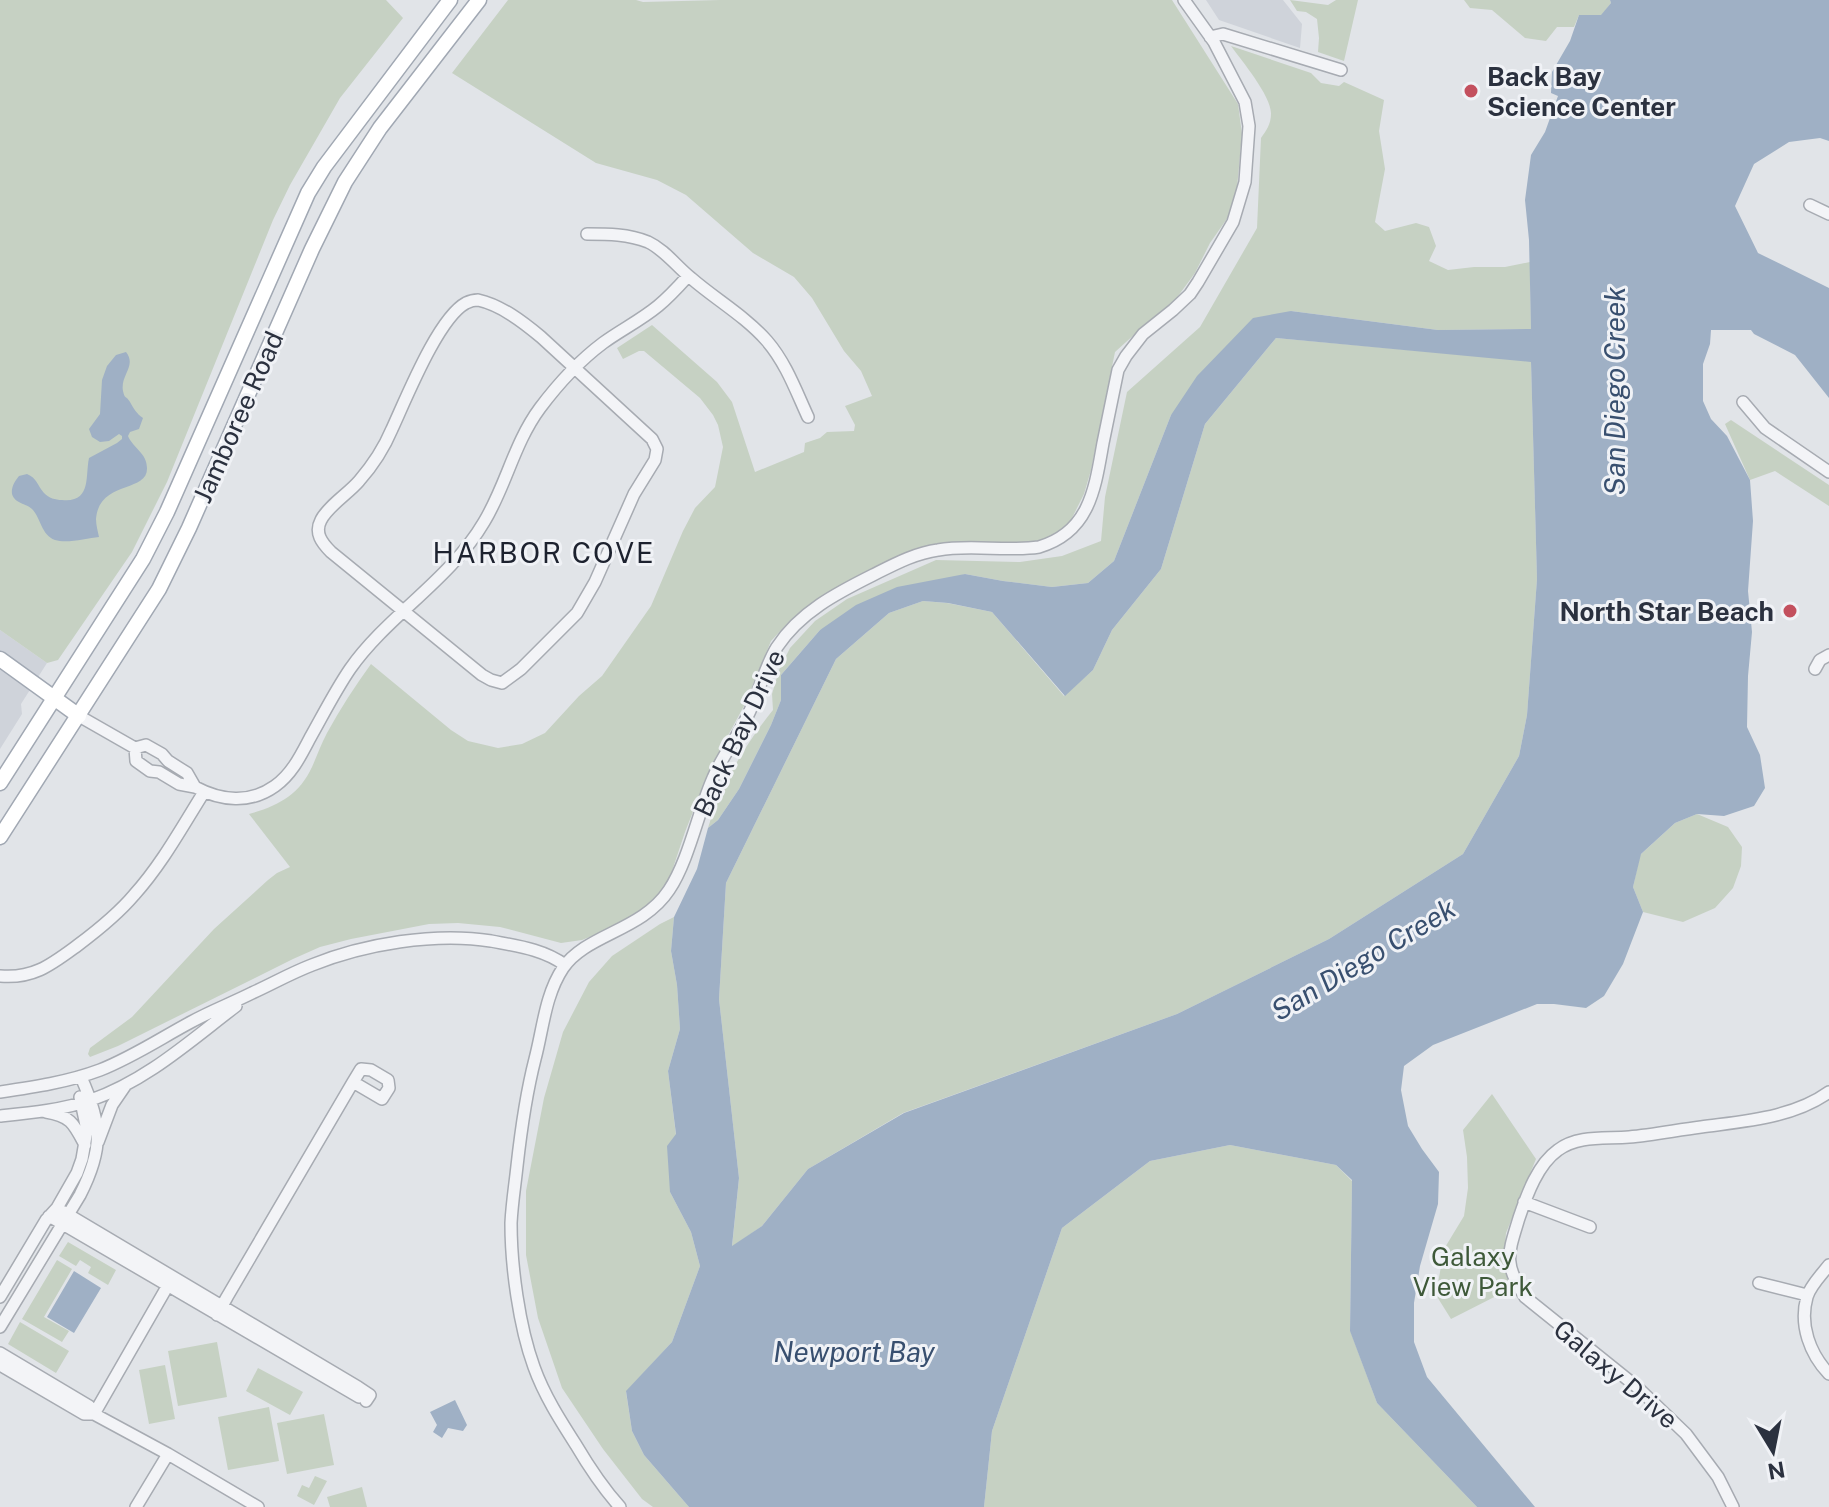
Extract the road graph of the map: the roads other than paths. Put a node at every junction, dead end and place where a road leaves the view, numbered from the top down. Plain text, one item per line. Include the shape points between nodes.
1 (450, 0) edge
2 (479, 0) edge
3 (1184, 0) edge
4 (1210, 37) junction
5 (1341, 70) dead end
6 (1810, 205) dead end
7 (1829, 214) edge
8 (587, 234) dead end
9 (688, 276) junction
10 (574, 369) junction
11 (1743, 402) dead end
12 (808, 417) dead end
13 (1829, 472) edge
14 (403, 611) junction
15 (1829, 655) edge
16 (0, 659) edge
17 (1815, 669) dead end
18 (55, 697) junction
19 (79, 716) junction
20 (135, 748) junction
21 (168, 761) junction
22 (159, 772) junction
23 (0, 783) edge
24 (200, 790) junction
25 (0, 837) edge
26 (565, 965) junction
27 (0, 976) edge
28 (256, 991) junction
29 (81, 1077) junction
30 (353, 1082) dead end
31 (126, 1084) junction
32 (0, 1092) edge
33 (1829, 1092) edge
34 (86, 1101) junction
35 (41, 1112) junction
36 (0, 1116) edge
37 (98, 1142) junction
38 (85, 1145) junction
39 (1524, 1202) junction
40 (59, 1216) junction
41 (1590, 1227) dead end
42 (1829, 1265) edge
43 (171, 1281) junction
44 (1759, 1283) dead end
45 (1807, 1295) junction
46 (0, 1297) edge
47 (4, 1309) edge
48 (220, 1310) junction
49 (0, 1327) edge
50 (0, 1353) edge
51 (0, 1365) edge
52 (1829, 1374) edge
53 (94, 1414) junction
54 (168, 1454) junction
55 (136, 1507) edge
56 (258, 1507) edge
57 (620, 1507) edge
58 (1733, 1507) edge

1 - 18 main road, Jamboree Road via 308,193 167,512
2 - 19 main road, Jamboree Road via 345,182 159,589
3 - 4 street, Back Bay Drive
4 - 5 street via 1223,34
4 - 26 street, Back Bay Drive via 1247,111 1242,196 1227,235 1190,294 1143,334 1118,370 1095,488 1081,517 1067,533 1039,547 920,554 840,591 795,625 777,648 749,714 713,778 669,891 652,911
6 - 7 street
8 - 9 street via 650,243
9 - 10 street via 660,305
9 - 12 street via 767,341
10 - 14 street via 529,426 472,541
10 - 14 street via 657,449 577,613 502,683 482,675
10 - 14 street via 527,325 489,302 468,301 443,329 380,454 320,521 318,533 322,543
11 - 13 street via 1765,428
14 - 24 street via 350,670 288,775 276,786 246,799
15 - 17 street
16 - 18 main road
18 - 19 main road
18 - 23 main road, Jamboree Road
19 - 20 street
19 - 25 main road, Jamboree Road
20 - 21 street via 146,745
20 - 22 street via 136,761
21 - 22 street
21 - 24 street
22 - 24 street
24 - 27 street via 148,878 114,915 40,971
26 - 28 street via 510,945 439,938 357,950
26 - 57 street via 549,998 527,1089 512,1204 514,1264 524,1334 538,1377 577,1447
28 - 29 street
28 - 31 street
29 - 32 street
29 - 34 street
30 - 48 street
31 - 34 street
31 - 37 street
33 - 39 street, Galaxy Drive via 1788,1112 1749,1121 1584,1139 1545,1161
34 - 35 street
34 - 37 street
34 - 38 street
35 - 36 street
35 - 38 street via 69,1120
37 - 40 street via 92,1172
38 - 40 street
39 - 41 street
39 - 58 street, Galaxy Drive via 1509,1266 1525,1297 1637,1387 1686,1434
40 - 43 street
40 - 46 street
40 - 47 street
42 - 45 street
43 - 48 street
43 - 53 street
44 - 45 street
45 - 52 street via 1808,1343
47 - 49 street
48 - 48 street via 366,1401 370,1395
50 - 53 street
51 - 53 street via 84,1414
53 - 54 street
54 - 55 street
54 - 56 street

